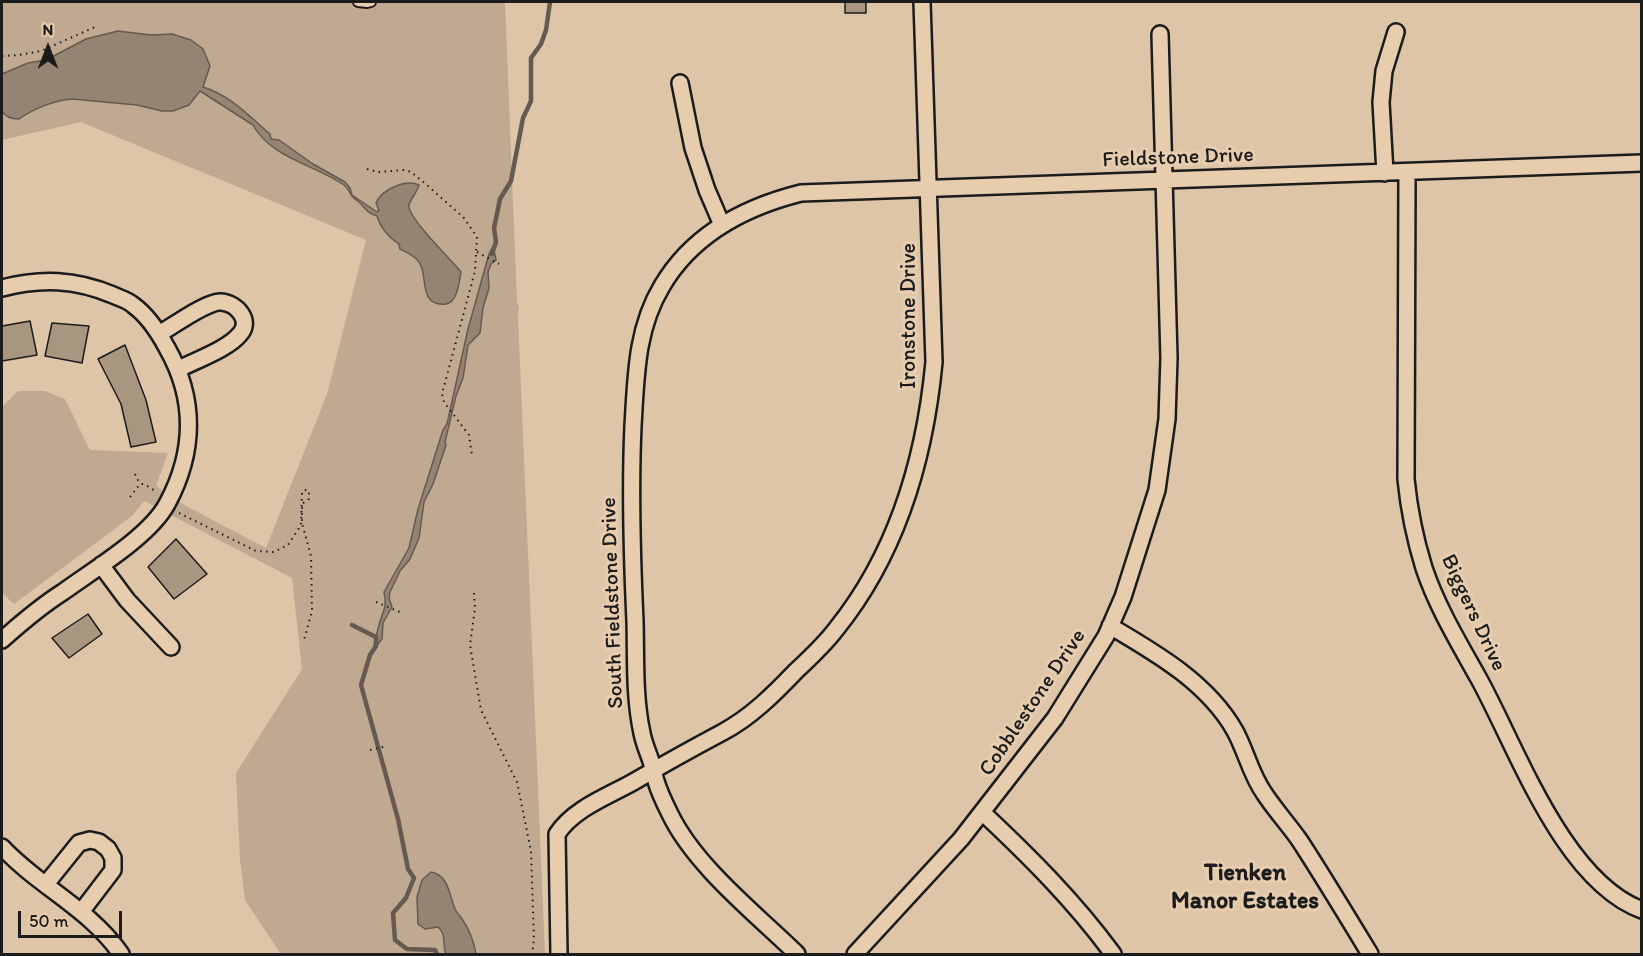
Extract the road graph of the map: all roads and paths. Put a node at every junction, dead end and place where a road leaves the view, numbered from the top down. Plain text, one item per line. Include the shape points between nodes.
1 (358, 2) edge
2 (371, 2) edge
3 (922, 2) edge
4 (95, 27) dead end
5 (1396, 32) dead end
6 (1160, 34) dead end
7 (2, 56) edge
8 (680, 83) dead end
9 (1641, 163) edge
10 (367, 169) dead end
11 (1385, 173) junction
12 (1407, 173) junction
13 (1163, 181) junction
14 (930, 189) junction
15 (722, 225) junction
16 (477, 252) junction
17 (499, 264) dead end
18 (2, 288) edge
19 (159, 334) junction
20 (179, 369) junction
21 (472, 455) dead end
22 (135, 474) dead end
23 (140, 484) junction
24 (130, 497) dead end
25 (168, 502) junction
26 (101, 565) junction
27 (474, 592) dead end
28 (376, 602) dead end
29 (400, 612) dead end
30 (1110, 626) junction
31 (2, 639) edge
32 (304, 640) dead end
33 (171, 647) dead end
34 (387, 746) dead end
35 (370, 750) dead end
36 (654, 770) junction
37 (982, 813) junction
38 (2, 847) edge
39 (46, 884) junction
40 (1641, 910) edge
41 (81, 912) junction
42 (121, 954) edge
43 (532, 954) edge
44 (559, 954) edge
45 (797, 954) edge
46 (855, 954) edge
47 (1113, 954) edge
48 (1370, 954) edge

1 - 2 lane
3 - 14 street, Ironstone Drive
4 - 7 path via 41,51
5 - 11 street via 1382,92
6 - 13 street, Cobblestone Drive
8 - 15 street via 693,148
9 - 12 street, Fieldstone Drive
10 - 16 path via 404,170 428,184 474,230
11 - 12 street, Fieldstone Drive
11 - 13 street, Fieldstone Drive
12 - 40 street, Biggers Drive via 1406,479 1408,507 1425,569 1457,640 1550,819 1589,873 1613,895
13 - 14 street, Fieldstone Drive
13 - 30 street, Cobblestone Drive via 1169,358 1167,418 1157,490
14 - 15 street, Fieldstone Drive via 801,193 752,209
14 - 36 street, Ironstone Drive via 934,363 930,404 921,448 894,534 837,628 771,697 730,728
15 - 36 street, South Fieldstone Drive via 684,255 652,305 640,338 631,470 632,559 638,699 642,734
16 - 17 path
16 - 21 path via 442,394 469,435
18 - 19 street via 23,282 70,281 102,290 133,304
19 - 20 street
19 - 20 street via 219,301 240,310 243,332
20 - 25 street via 189,418 187,449
22 - 23 path
23 - 24 path
23 - 25 path
25 - 26 street via 152,523
25 - 32 path via 181,515 263,553 288,545 301,525 302,504 302,523 312,556 312,611
26 - 31 street
26 - 33 street
27 - 43 path via 471,645 481,710 517,782 531,850
28 - 29 path
30 - 37 street, Cobblestone Drive via 1055,718
30 - 48 street via 1161,656 1219,708 1235,731 1262,790 1298,838
34 - 35 path
36 - 44 street, Ironstone Drive via 565,822 557,834
36 - 45 street, South Fieldstone Drive via 672,817 687,841
37 - 46 street, Cobblestone Drive
37 - 47 street via 1045,872
38 - 39 street
39 - 41 street
39 - 41 street via 79,843 90,840 108,849 113,858 112,870
41 - 42 street

